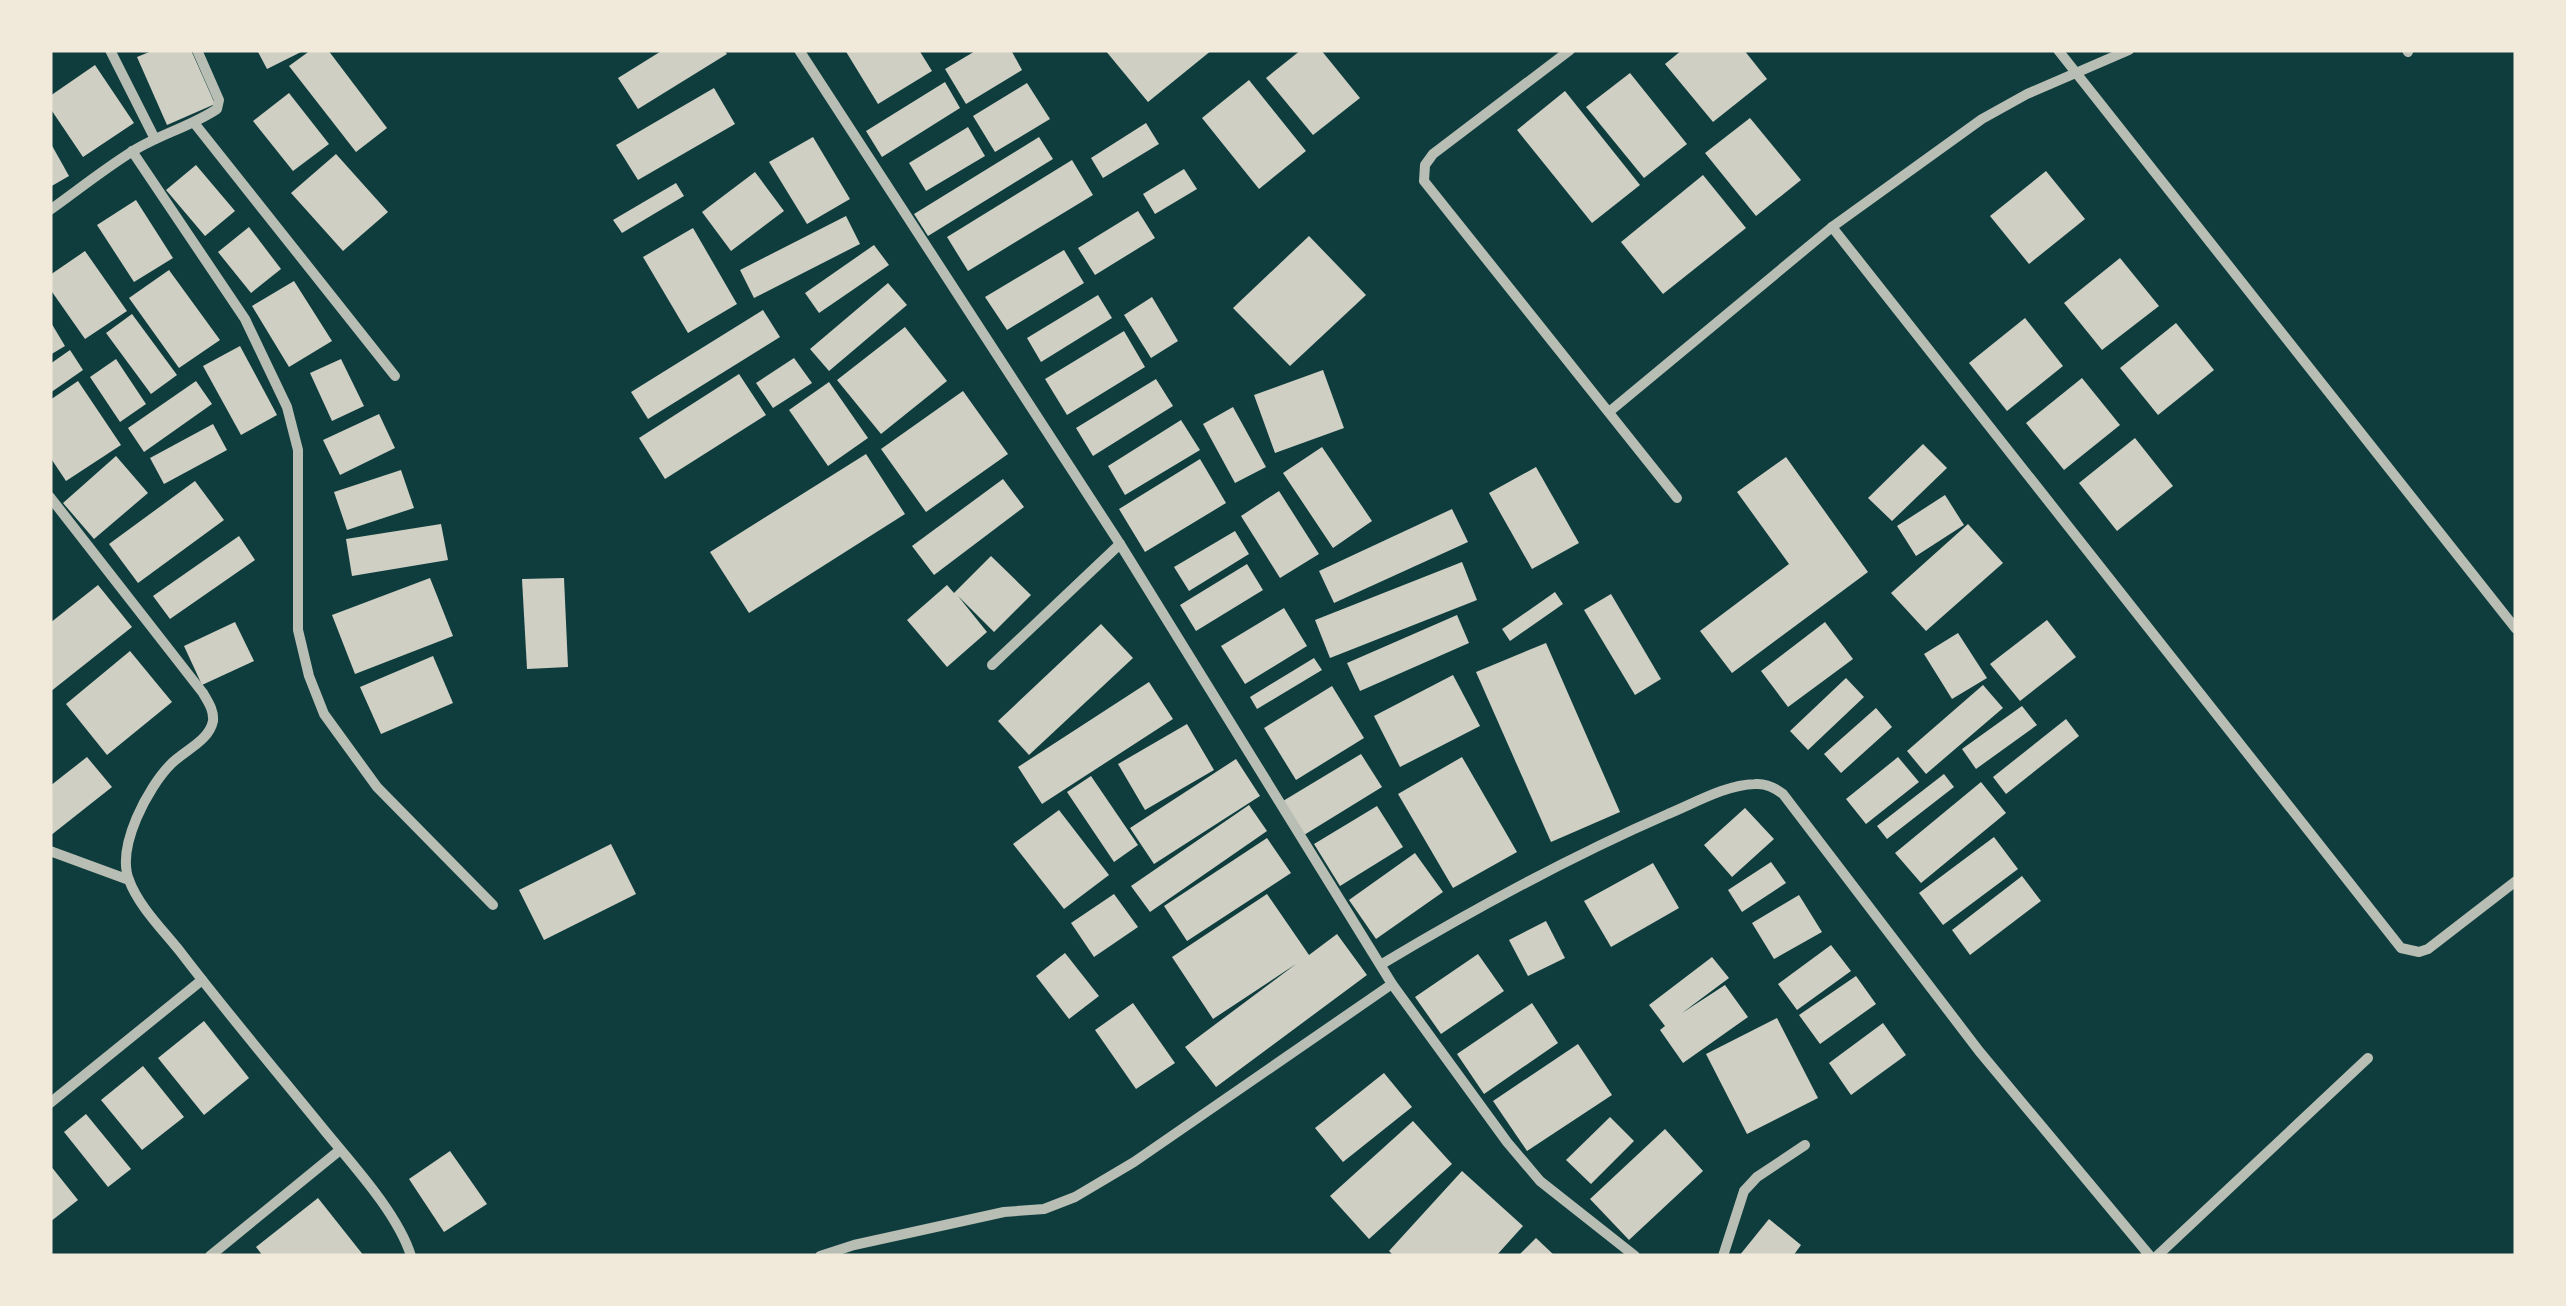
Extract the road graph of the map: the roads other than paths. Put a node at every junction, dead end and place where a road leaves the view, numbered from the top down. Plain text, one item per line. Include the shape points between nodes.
1 (110, 50) edge
2 (197, 50) edge
3 (799, 50) edge
4 (1570, 50) edge
5 (2058, 50) edge
6 (2129, 50) edge
7 (2076, 72) junction
8 (195, 124) junction
9 (155, 139) junction
10 (132, 152) junction
11 (50, 210) edge
12 (1832, 227) junction
13 (395, 376) dead end
14 (1609, 412) junction
15 (50, 496) edge
16 (1678, 498) dead end
17 (1120, 544) junction
18 (2516, 628) edge
19 (992, 666) dead end
20 (50, 852) edge
21 (129, 880) junction
22 (2516, 881) edge
23 (493, 905) dead end
24 (1382, 964) junction
25 (202, 980) junction
26 (1392, 984) junction
27 (2368, 1058) dead end
28 (50, 1104) edge
29 (1806, 1145) dead end
30 (340, 1150) junction
31 (210, 1256) edge
32 (411, 1256) edge
33 (820, 1256) edge
34 (1635, 1256) edge
35 (1722, 1256) edge
36 (2154, 1256) edge

1 - 9 street
2 - 8 street via 219,100 217,110
3 - 17 street
4 - 14 street via 1433,154 1424,181
5 - 7 street
6 - 7 street
7 - 12 street via 1982,119
7 - 18 street
8 - 9 street
8 - 13 street
9 - 10 street
10 - 11 street
10 - 23 street via 244,319 286,407 298,450 298,630 324,714 377,787
12 - 14 street
12 - 22 street via 2401,948 2428,949
14 - 16 street
15 - 21 street via 212,712 206,736 172,762 138,811 125,863
17 - 19 street
17 - 24 street
20 - 21 street
21 - 25 street
24 - 26 street
24 - 36 street via 1606,841 1728,789 1772,786 1979,1051
25 - 28 street
25 - 30 street
26 - 33 street via 1075,1197 1044,1210 1004,1212
26 - 34 street via 1540,1180
27 - 36 street
29 - 35 street via 1744,1191
30 - 31 street
30 - 32 street

